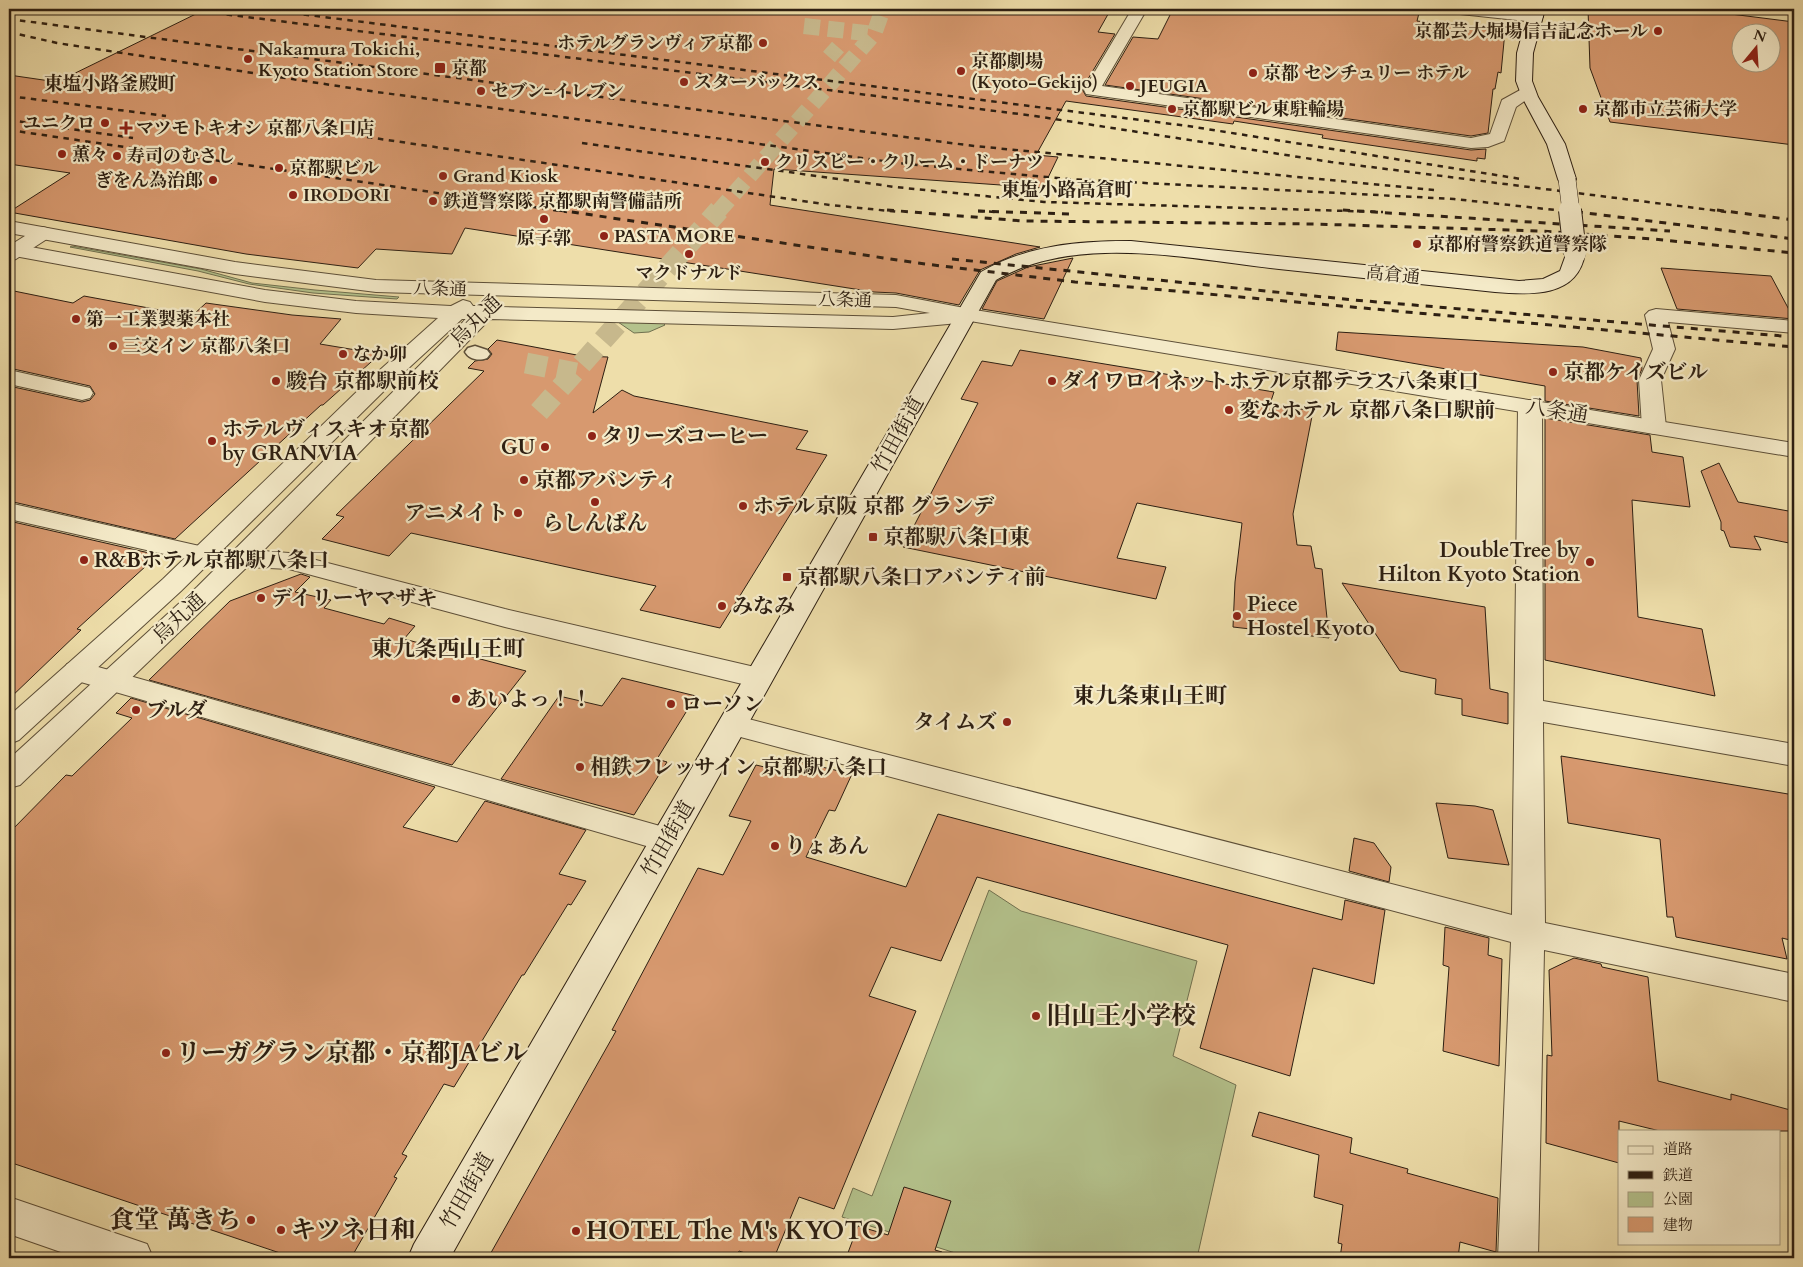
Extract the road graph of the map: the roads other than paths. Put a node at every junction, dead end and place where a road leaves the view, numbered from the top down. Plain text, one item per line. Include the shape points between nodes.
1 (1139, 9) edge
2 (1460, 9) edge
3 (1536, 13) edge
4 (1528, 93) junction
5 (9, 227) edge
6 (43, 233) junction
7 (11, 251) edge
8 (506, 291) junction
9 (454, 312) junction
10 (484, 313) junction
11 (964, 316) junction
12 (1794, 327) edge
13 (9, 377) edge
14 (82, 392) dead end
15 (1530, 407) junction
16 (1654, 427) junction
17 (1794, 450) edge
18 (9, 510) edge
19 (204, 555) junction
20 (242, 558) junction
21 (77, 671) junction
22 (759, 678) junction
23 (112, 681) junction
24 (1528, 709) junction
25 (733, 725) junction
26 (9, 733) edge
27 (1794, 755) edge
28 (9, 777) edge
29 (668, 840) junction
30 (1528, 933) junction
31 (1794, 988) edge
32 (9, 1216) edge
33 (133, 1258) edge
34 (428, 1258) edge
35 (1518, 1258) edge

1 - 4 street via 1092,90 1471,143 1488,142 1498,137 1508,104
2 - 3 street
3 - 4 street, 高倉通 via 1524,71
4 - 11 street, 高倉通, bridge via 1565,162 1574,268 1561,280 1540,286 1511,288 1131,247 1072,249 998,270 983,283
5 - 6 street, 八条通
6 - 7 street
6 - 8 street, 八条通 via 235,268 328,281 414,289
7 - 9 street, 八条通 via 308,303
8 - 9 street, 烏丸通 via 481,297
8 - 10 street, 烏丸通
8 - 11 street, 八条通 via 896,301
9 - 10 street, 八条通
9 - 19 street, 烏丸通
10 - 11 street, 八条通 via 893,323
10 - 20 street, 烏丸通
11 - 15 street, 八条通
11 - 22 street, 竹田街道
12 - 16 street via 1656,315 1664,349 1650,380
13 - 14 street
15 - 16 street, 八条通
15 - 24 street
16 - 17 street, 八条通
18 - 19 street
19 - 20 street
19 - 21 street, 烏丸通
20 - 22 street via 289,561 505,618
20 - 23 street, 烏丸通
21 - 23 street
21 - 26 street, 烏丸通
22 - 25 street, 竹田街道
23 - 28 street, 烏丸通
23 - 29 street
24 - 27 street
24 - 30 street
25 - 29 street, 竹田街道
25 - 30 street
29 - 34 street, 竹田街道
30 - 31 street
30 - 35 street
32 - 33 street

